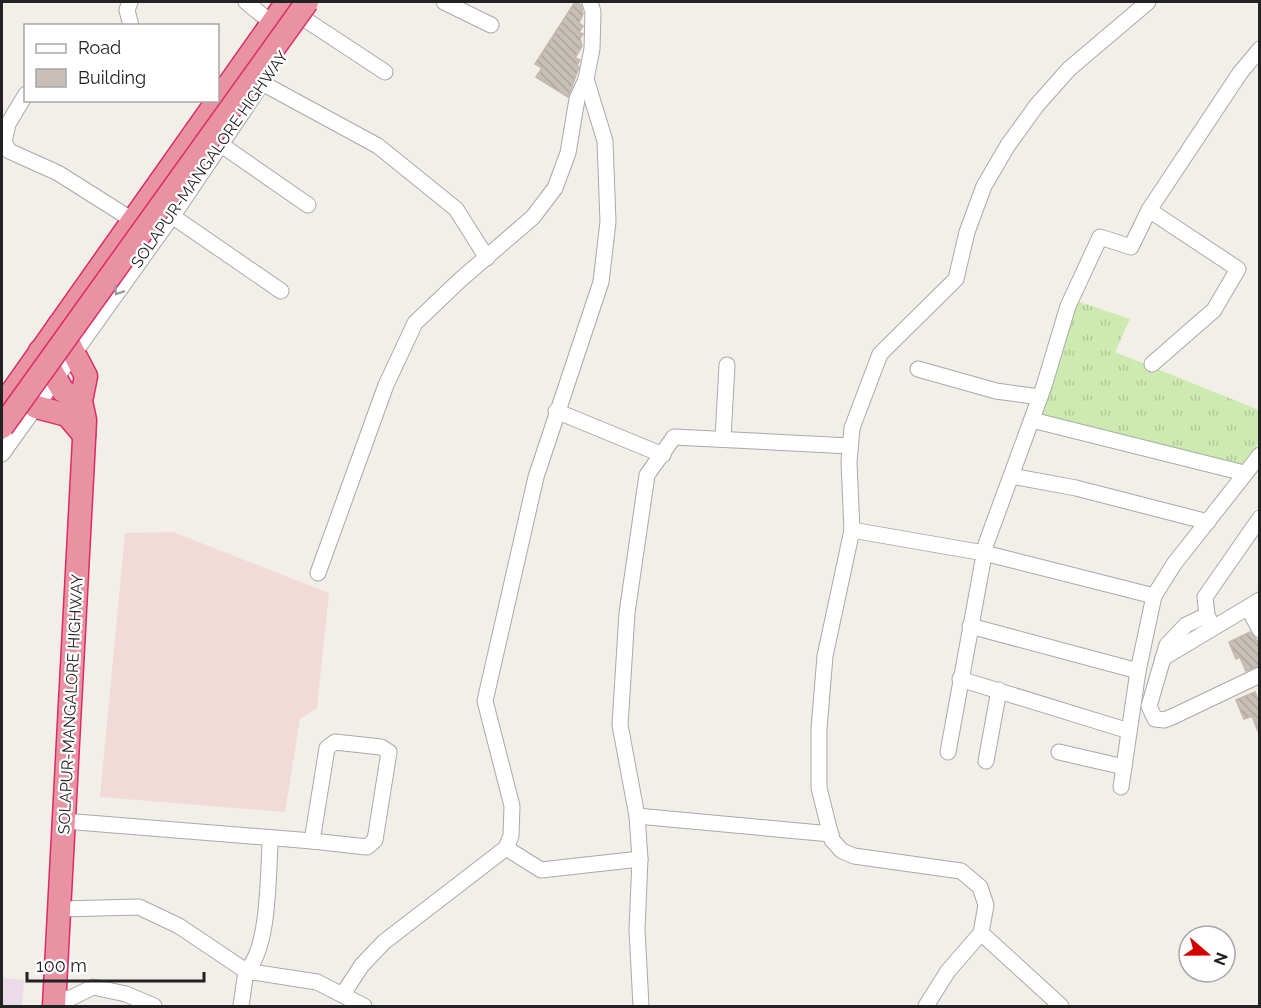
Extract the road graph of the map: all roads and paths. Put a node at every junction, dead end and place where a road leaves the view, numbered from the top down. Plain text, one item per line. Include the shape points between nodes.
1 (130, 2) edge
2 (246, 2) edge
3 (287, 2) edge
4 (319, 2) edge
5 (444, 2) edge
6 (590, 2) edge
7 (1148, 2) edge
8 (306, 11) edge
9 (272, 22) junction
10 (130, 24) edge
11 (491, 25) dead end
12 (1260, 49) edge
13 (385, 72) dead end
14 (586, 79) junction
15 (262, 83) junction
16 (24, 97) edge
17 (219, 98) edge
18 (217, 102) edge
19 (220, 144) junction
20 (5, 155) edge
21 (308, 204) dead end
22 (1149, 210) junction
23 (172, 216) junction
24 (134, 221) junction
25 (487, 258) junction
26 (281, 291) dead end
27 (59, 325) junction
28 (40, 351) junction
29 (75, 353) junction
30 (1152, 364) dead end
31 (727, 365) dead end
32 (918, 369) dead end
33 (57, 379) junction
34 (1040, 397) junction
35 (81, 401) junction
36 (2, 406) edge
37 (36, 407) junction
38 (556, 411) junction
39 (1032, 420) junction
40 (2, 427) edge
41 (84, 435) junction
42 (723, 438) junction
43 (850, 446) junction
44 (2, 454) edge
45 (663, 455) junction
46 (1260, 455) edge
47 (1244, 473) junction
48 (1011, 476) junction
49 (1260, 518) edge
50 (1208, 522) junction
51 (852, 530) junction
52 (984, 553) junction
53 (318, 573) dead end
54 (1154, 596) junction
55 (1254, 604) edge
56 (1210, 621) junction
57 (970, 626) junction
58 (1260, 630) edge
59 (1138, 670) junction
60 (1260, 675) edge
61 (960, 679) junction
62 (999, 690) junction
63 (1129, 731) junction
64 (948, 752) dead end
65 (1059, 752) dead end
66 (986, 761) dead end
67 (1124, 767) junction
68 (1121, 787) dead end
69 (637, 816) junction
70 (64, 820) junction
71 (831, 834) junction
72 (312, 841) junction
73 (270, 845) dead end
74 (506, 848) junction
75 (640, 858) junction
76 (60, 909) junction
77 (981, 933) junction
78 (246, 971) junction
79 (343, 994) junction
80 (55, 1002) edge
81 (154, 1006) edge
82 (241, 1006) edge
83 (364, 1006) edge
84 (641, 1006) edge
85 (926, 1006) edge
86 (1061, 1006) edge

1 - 10 street
2 - 9 street
3 - 9 highway
4 - 8 street, SOLAPUR-MANGALORE HIGHWAY
5 - 11 street
6 - 14 street via 592,49
7 - 43 street via 1069,69 1008,145 984,186 967,232 956,279 880,354 852,428
8 - 13 street
8 - 15 street, SOLAPUR-MANGALORE HIGHWAY
8 - 40 highway, bridge
9 - 17 highway
12 - 22 street
14 - 25 street via 577,99 568,153 555,189 533,217
14 - 38 street via 605,141 608,222 601,282
15 - 19 street, SOLAPUR-MANGALORE HIGHWAY
15 - 25 street via 378,147 456,209
16 - 20 street via 8,124
18 - 24 highway
19 - 21 street
19 - 23 street, SOLAPUR-MANGALORE HIGHWAY
20 - 24 street via 23,154
22 - 30 street via 1238,269 1214,310
22 - 34 street via 1131,247 1100,237 1068,306
23 - 26 street
23 -> 29 street, SOLAPUR-MANGALORE HIGHWAY
24 - 27 highway
25 - 53 street via 415,323 402,347
27 - 28 highway
27 - 29 highway, SOLAPUR-MANGALORE HIGHWAY
28 - 33 highway
28 - 36 highway
29 - 33 street, SOLAPUR-MANGALORE HIGHWAY
29 - 35 highway, SOLAPUR-MANGALORE HIGHWAY via 86,376
31 - 42 street
32 - 34 street via 996,392
33 - 35 highway via 63,391
33 - 37 street
34 - 39 street
35 - 41 highway, SOLAPUR-MANGALORE HIGHWAY
37 - 41 highway via 67,415
37 - 44 street
38 - 45 street
38 - 74 street via 536,477 485,701 512,806 511,836
39 - 47 street
39 - 48 street
41 - 70 highway, SOLAPUR-MANGALORE HIGHWAY
42 - 43 street
42 - 45 street via 674,436
43 - 51 street
45 - 69 street via 646,475 627,613 620,725
46 - 47 street
47 - 50 street
48 - 50 street via 1076,488
48 - 52 street
49 - 56 street via 1205,597
50 - 54 street
51 - 52 street
51 - 71 street via 825,656 819,729 819,788
52 - 54 street
52 - 57 street
54 - 59 street
55 - 56 street
55 - 58 street
56 - 60 street via 1163,658 1149,706 1155,719 1174,716
57 - 59 street
57 - 61 street
59 - 63 street
61 - 62 street
61 - 64 street
62 - 63 street
62 - 66 street
63 - 67 street
65 - 67 street
67 - 68 street
69 - 71 street
69 - 75 street
70 - 72 street
70 - 76 highway, SOLAPUR-MANGALORE HIGHWAY
71 - 77 street via 842,851 854,856 961,871 980,886 986,905
72 - 72 street via 361,848 372,844 389,757 386,749 329,744
73 - 78 street via 266,921 253,965
74 - 75 street via 541,870
74 - 79 street via 384,942 362,965
75 - 84 street via 637,930
76 - 78 street via 139,907 179,926
76 - 80 highway, SOLAPUR-MANGALORE HIGHWAY
77 - 85 street via 948,971
77 - 86 street
78 - 79 street via 317,982
78 - 82 street
79 - 83 street
80 - 81 street via 93,987 126,994

